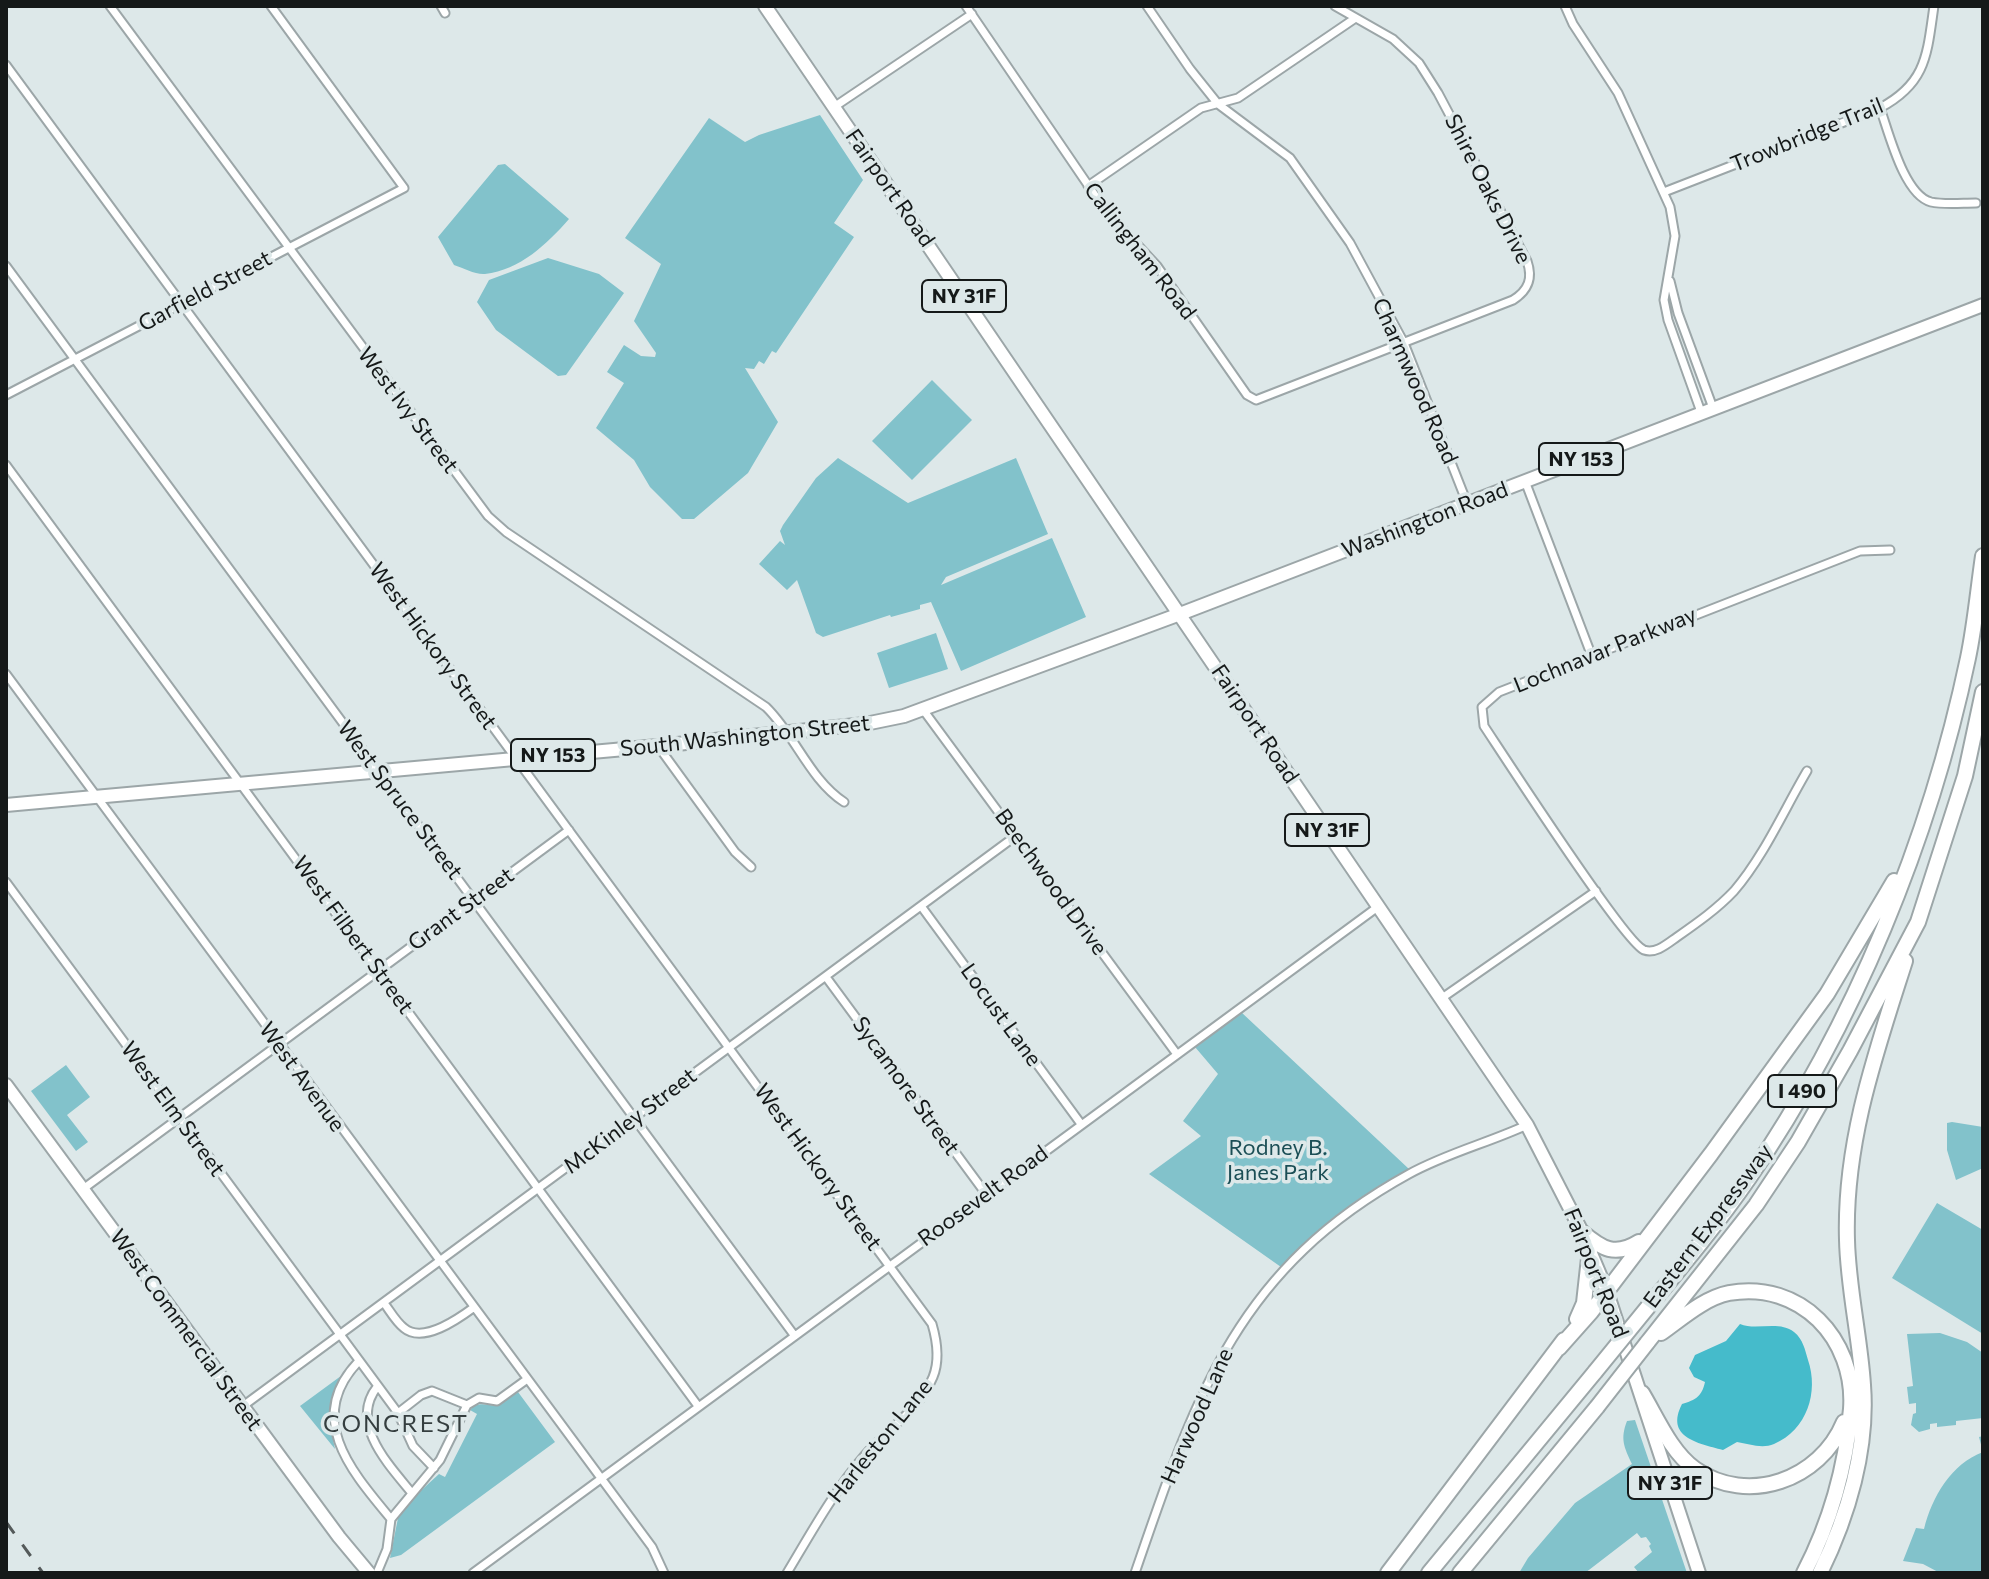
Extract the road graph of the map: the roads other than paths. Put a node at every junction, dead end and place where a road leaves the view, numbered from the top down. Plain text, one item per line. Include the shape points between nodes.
1 (110, 6) edge
2 (271, 6) edge
3 (765, 6) edge
4 (966, 6) edge
5 (1147, 6) edge
6 (1335, 6) edge
7 (1565, 6) edge
8 (1934, 6) edge
9 (972, 14) junction
10 (1354, 19) junction
11 (6, 65) edge
12 (1218, 104) junction
13 (834, 107) junction
14 (1880, 108) junction
15 (1088, 186) junction
16 (1664, 192) junction
17 (1976, 203) dead end
18 (287, 248) junction
19 (6, 266) edge
20 (1669, 273) junction
21 (181, 304) junction
22 (1983, 305) edge
23 (1404, 343) junction
24 (75, 359) junction
25 (6, 395) edge
26 (1707, 410) junction
27 (6, 465) edge
28 (1525, 481) junction
29 (1467, 503) junction
30 (1890, 550) dead end
31 (1983, 556) edge
32 (1180, 614) junction
33 (1591, 654) junction
34 (6, 674) edge
35 (1983, 692) edge
36 (924, 711) junction
37 (786, 732) junction
38 (658, 746) junction
39 (517, 759) junction
40 (1807, 771) dead end
41 (380, 773) junction
42 (242, 785) junction
43 (97, 797) junction
44 (844, 802) dead end
45 (6, 805) edge
46 (569, 830) junction
47 (1017, 835) junction
48 (1913, 850) junction
49 (751, 867) dead end
50 (6, 882) edge
51 (1596, 891) junction
52 (475, 900) junction
53 (921, 906) junction
54 (1379, 906) junction
55 (1918, 922) junction
56 (379, 970) junction
57 (826, 977) junction
58 (1442, 998) junction
59 (278, 1045) junction
60 (730, 1047) junction
61 (1176, 1053) junction
62 (6, 1085) edge
63 (635, 1117) junction
64 (179, 1118) junction
65 (1081, 1124) junction
66 (1527, 1125) junction
67 (83, 1189) junction
68 (539, 1189) junction
69 (986, 1194) junction
70 (1582, 1232) junction
71 (1652, 1232) junction
72 (1590, 1249) junction
73 (439, 1263) junction
74 (890, 1264) junction
75 (1606, 1289) junction
76 (384, 1303) junction
77 (473, 1308) junction
78 (340, 1335) junction
79 (794, 1335) junction
80 (1647, 1343) junction
81 (1559, 1348) junction
82 (358, 1362) junction
83 (526, 1380) junction
84 (377, 1387) junction
85 (1642, 1393) junction
86 (467, 1405) junction
87 (243, 1406) junction
88 (698, 1406) junction
89 (1851, 1407) junction
90 (398, 1413) junction
91 (434, 1468) junction
92 (600, 1479) junction
93 (411, 1492) junction
94 (391, 1519) junction
95 (369, 1573) edge
96 (377, 1573) edge
97 (473, 1573) edge
98 (664, 1573) edge
99 (787, 1573) edge
100 (1135, 1573) edge
101 (1388, 1573) edge
102 (1429, 1573) edge
103 (1460, 1573) edge
104 (1699, 1573) edge
105 (1804, 1573) edge
106 (1820, 1573) edge

1 - 18 street, West Ivy Street
2 - 18 street, Garfield Street via 404,188
3 - 13 main road, Fairport Road / NY 31F
4 - 9 street, Callingham Road
5 - 12 street, Charmwood Road
6 - 10 street, Shire Oaks Drive
7 - 16 street via 1618,93
8 - 14 street, Trowbridge Trail via 1920,73 1907,90
9 - 13 street
9 - 15 street, Callingham Road
10 - 12 street via 1238,98
10 - 23 street, Shire Oaks Drive via 1393,39 1419,63 1530,268 1529,283 1520,295
11 - 21 street, West Hickory Street
12 - 15 street via 1201,108
12 - 23 street, Charmwood Road via 1298,167 1350,243
13 - 32 main road, Fairport Road / NY 31F
14 - 16 street, Trowbridge Trail
14 - 17 street via 1916,194 1937,203
15 - 23 street, Callingham Road via 1157,266 1252,399 1264,399
16 - 20 street via 1675,236
18 - 21 street, Garfield Street
18 - 37 street, West Ivy Street via 496,524 766,707
19 - 24 street, West Spruce Street
20 - 26 street
20 - 26 street via 1664,300 1668,320
21 - 24 street, Garfield Street
21 - 39 street, West Hickory Street
22 - 26 main road, Washington Road / NY 153
23 - 29 street, Charmwood Road
24 - 25 street, Garfield Street
24 - 41 street, West Spruce Street
26 - 28 main road, Washington Road / NY 153
27 - 42 street, West Filbert Street
28 - 29 main road, Washington Road / NY 153
28 - 33 street
29 - 32 main road, Washington Road / NY 153
30 - 33 street, Lochnavar Parkway via 1860,551
31 - 48 highway, Eastern Expressway / I 490 via 1968,657
32 - 36 main road, South Washington Street / NY 153
32 - 54 main road, Fairport Road / NY 31F
33 - 51 street, Lochnavar Parkway via 1499,692 1481,713 1484,726
34 - 43 street, West Avenue
35 - 55 highway, Eastern Expressway / I 490 via 1965,776
36 - 37 main road, South Washington Street / NY 153
36 - 47 street, Beechwood Drive
37 - 38 main road, South Washington Street / NY 153
37 - 44 street, West Ivy Street via 830,793
38 - 39 main road, South Washington Street / NY 153
38 - 49 street
39 - 41 main road, South Washington Street / NY 153
39 - 46 street, West Hickory Street
40 - 51 street via 1738,885 1713,911 1661,948 1650,951 1636,945
41 - 42 main road, South Washington Street / NY 153
41 - 52 street, West Spruce Street
42 - 43 main road, South Washington Street / NY 153
42 - 56 street, West Filbert Street
43 - 45 main road, South Washington Street / NY 153
43 - 59 street, West Avenue
46 - 52 street, Grant Street
46 - 60 street, West Hickory Street
47 - 53 street, McKinley Street
47 - 61 street, Beechwood Drive
48 - 71 highway via 1827,994
48 - 102 highway, Eastern Expressway / I 490, bridge via 1878,946 1749,1178
50 - 64 street, West Elm Street
51 - 58 street
52 - 56 street, Grant Street
52 - 63 street, West Spruce Street
53 - 57 street, McKinley Street
53 - 65 street, Locust Lane
54 - 58 main road, Fairport Road / NY 31F
54 - 61 street, Roosevelt Road
55 - 80 highway, Eastern Expressway / I 490 via 1798,1142 1756,1205
55 - 106 highway via 1867,1078 1854,1137 1847,1240 1862,1423 1849,1502
56 - 59 street, Grant Street
56 - 68 street, West Filbert Street
57 - 60 street, McKinley Street
57 - 69 street, Sycamore Street
58 - 66 main road, Fairport Road / NY 31F
59 - 64 street, Grant Street
59 - 73 street, West Avenue
60 - 63 street, McKinley Street
60 - 74 street, West Hickory Street
61 - 65 street, Roosevelt Road
62 - 67 main road, West Commercial Street
63 - 68 street, McKinley Street
63 - 79 street, West Spruce Street
64 - 67 street, Grant Street
64 - 78 street, West Elm Street
65 - 69 street, Roosevelt Road
66 - 70 main road, Fairport Road / NY 31F
66 - 100 street, Harwood Lane via 1401,1178 1340,1220 1284,1269 1253,1306 1212,1372
67 - 87 main road, West Commercial Street
68 - 73 street, McKinley Street
68 - 88 street, West Filbert Street
69 - 74 street, Roosevelt Road
70 - 71 highway via 1615,1252
70 - 72 main road, Fairport Road / NY 31F
71 - 75 highway
72 - 75 main road, Fairport Road / NY 31F
72 - 81 highway via 1584,1303
73 - 76 street, McKinley Street
73 - 77 street, West Avenue
74 - 79 street, Roosevelt Road
74 - 99 street, Harleston Lane via 932,1324 937,1353 933,1378 920,1399 850,1472
75 - 81 highway
75 - 85 main road, Fairport Road / NY 31F
76 - 77 street via 403,1328 416,1332 442,1329
76 - 78 street, McKinley Street
77 - 83 street, West Avenue
78 - 82 street, West Elm Street
78 - 87 street, McKinley Street
79 - 88 street, Roosevelt Road
80 - 89 highway via 1697,1307 1726,1294 1780,1295 1810,1309 1832,1335 1849,1374
80 - 103 highway, Eastern Expressway / I 490, bridge
81 - 101 highway
82 - 84 street, West Elm Street
82 - 94 street via 341,1389 334,1426 350,1468
83 - 86 street via 497,1401 479,1398
83 - 92 street, West Avenue
84 - 90 street, West Elm Street
84 - 93 street via 367,1404 369,1426 381,1454
85 - 89 highway via 1693,1468 1739,1487 1775,1484 1817,1462
85 - 104 main road, Fairport Road / NY 31F
86 - 90 street via 432,1391
86 - 91 street
87 - 95 main road, West Commercial Street
88 - 92 street, Roosevelt Road
89 - 105 highway via 1832,1506
90 - 91 street, West Elm Street via 413,1446
91 - 93 street
92 - 97 street, Roosevelt Road
92 - 98 street via 652,1547
93 - 94 street
94 - 96 street

